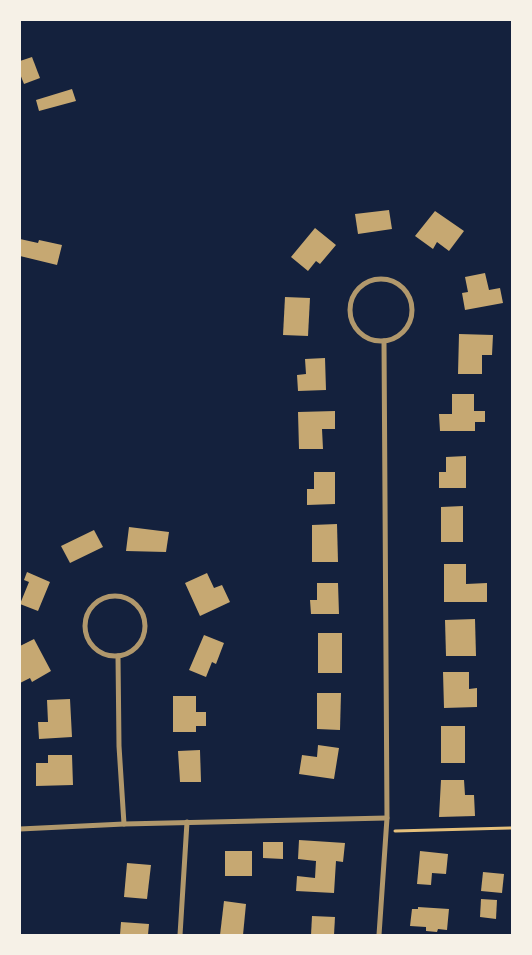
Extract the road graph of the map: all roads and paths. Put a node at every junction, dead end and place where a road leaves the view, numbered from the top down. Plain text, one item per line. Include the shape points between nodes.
1 (384, 341) junction
2 (118, 656) junction
3 (387, 818) junction
4 (187, 822) junction
5 (124, 824) junction
6 (512, 828) edge
7 (20, 829) edge
8 (386, 831) junction
9 (180, 935) edge
10 (379, 935) edge

1 - 1 street via 364,337 351,320 349,310 356,290 374,279 384,278 403,287 412,305 411,320 403,333
1 - 3 street
2 - 2 street via 109,656 94,647 85,631 88,613 99,600 108,596 134,601 146,625 145,634 135,649
2 - 5 street
3 - 4 street
3 - 8 street
4 - 5 street
4 - 9 street
5 - 7 street
6 - 8 path
8 - 10 street

